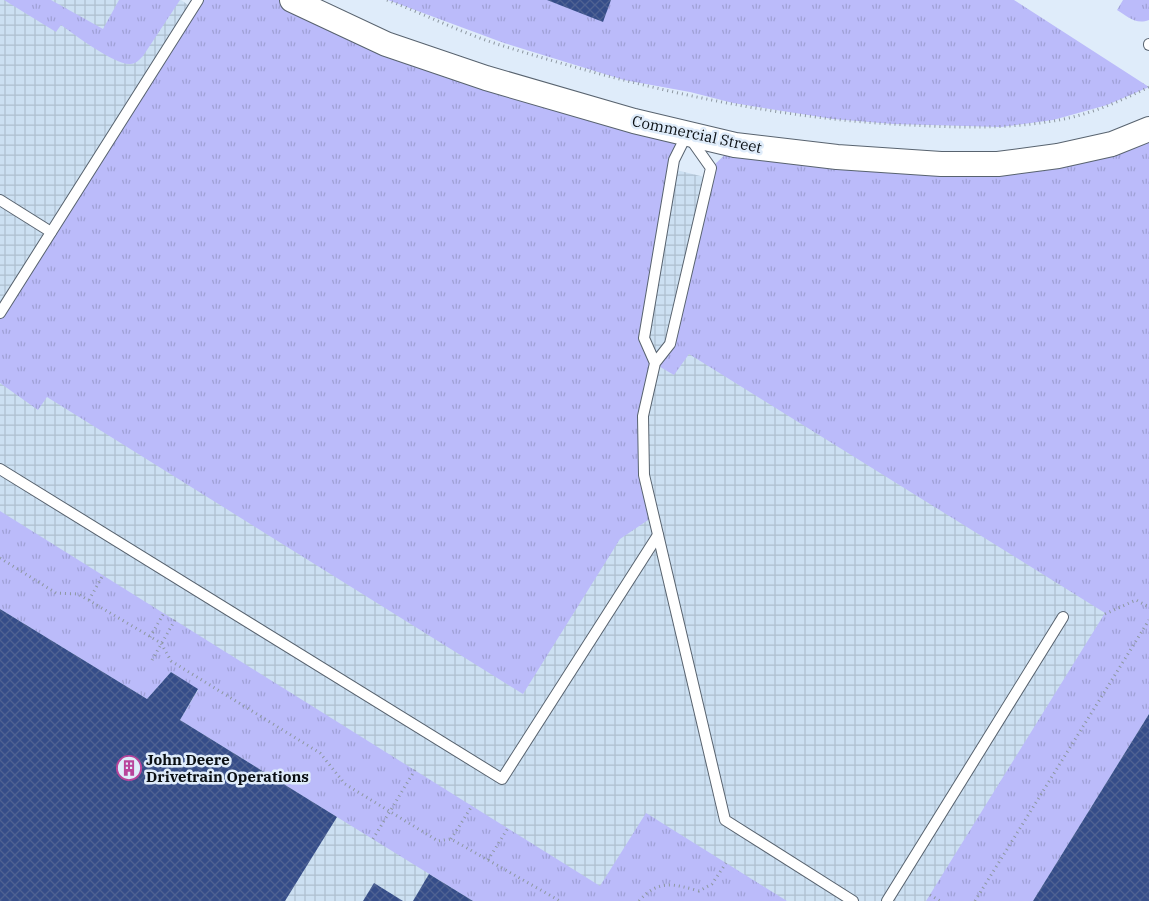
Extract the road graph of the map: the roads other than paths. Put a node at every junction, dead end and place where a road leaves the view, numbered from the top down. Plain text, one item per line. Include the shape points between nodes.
1 (198, 0) edge
2 (292, 0) edge
3 (1149, 129) edge
4 (687, 134) junction
5 (0, 200) edge
6 (51, 232) junction
7 (0, 313) edge
8 (655, 363) junction
9 (0, 469) edge
10 (658, 534) junction
11 (1063, 617) dead end
12 (853, 901) edge
13 (887, 901) edge

1 - 6 lane
2 - 4 street, Commercial Street via 386,44 486,78
3 - 4 street, Commercial Street via 1112,144 998,164 837,157 735,145
4 - 8 lane via 674,160 644,338
4 - 8 lane via 711,168 670,344
5 - 6 lane
6 - 7 lane
8 - 10 lane via 643,426 644,476
9 - 10 lane via 502,780
10 - 12 lane via 725,820
11 - 13 lane

